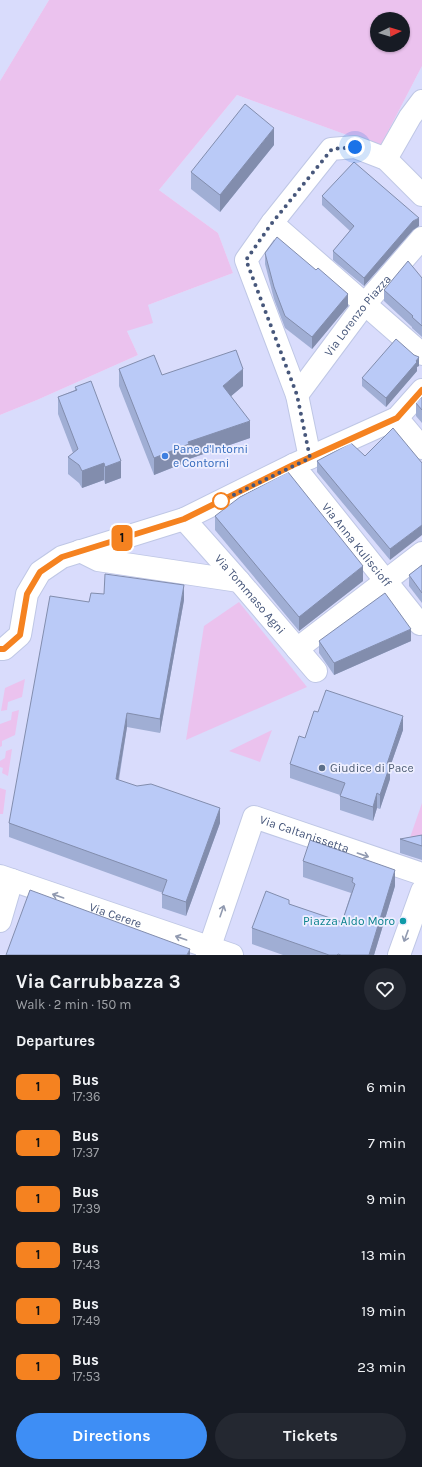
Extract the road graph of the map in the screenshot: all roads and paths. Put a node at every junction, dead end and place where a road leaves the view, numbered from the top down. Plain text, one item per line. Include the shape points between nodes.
1 (422, 101) edge
2 (386, 159) junction
3 (422, 195) edge
4 (272, 223) junction
5 (422, 238) edge
6 (364, 305) junction
7 (422, 354) edge
8 (422, 390) edge
9 (297, 395) junction
10 (397, 418) junction
11 (422, 448) edge
12 (301, 461) junction
13 (184, 519) junction
14 (80, 552) junction
15 (422, 553) edge
16 (239, 581) junction
17 (387, 582) junction
18 (420, 624) dead end
19 (0, 649) edge
20 (297, 649) junction
21 (316, 671) dead end
22 (422, 874) edge
23 (6, 878) edge
24 (422, 892) edge
25 (0, 921) edge
26 (209, 951) edge
27 (232, 955) edge
28 (399, 955) edge

1 - 2 street
2 - 3 street
2 - 4 street via 355,147 332,149
4 - 6 street
4 - 9 street via 246,260
5 - 6 street, Via Lorenzo Piazza
6 - 7 street
6 - 9 street, Via Lorenzo Piazza
8 - 10 street
9 - 12 street
10 - 11 street
10 - 12 street
12 - 13 street
12 - 17 street, Via Anna Kuliscioff
13 - 14 street
13 - 16 street, Via Tommaso Agni
14 - 16 street via 98,560
14 - 19 street via 62,557 40,572 27,594 20,635 4,649
15 - 17 street
16 - 20 street, Via Tommaso Agni
17 - 18 street, Via Anna Kuliscioff
17 - 20 street
20 - 21 street, Via Tommaso Agni
26 -> 22 street, Via Caltanissetta via 254,817
23 - 25 street
26 -> 23 street, Via Cerere
24 -> 28 street
26 - 27 street, Via Cerere

